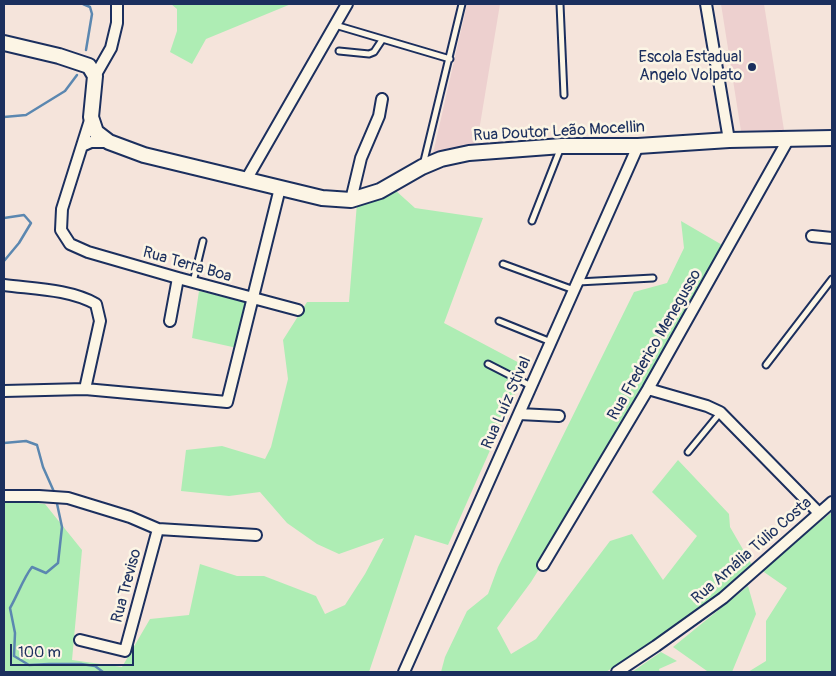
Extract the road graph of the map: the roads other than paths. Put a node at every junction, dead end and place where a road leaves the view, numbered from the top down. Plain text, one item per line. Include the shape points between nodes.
1 (118, 4) edge
2 (347, 4) edge
3 (462, 4) edge
4 (560, 4) edge
5 (706, 4) edge
6 (335, 25) junction
7 (382, 40) junction
8 (4, 43) edge
9 (339, 51) dead end
10 (450, 59) junction
11 (95, 76) junction
12 (564, 95) dead end
13 (382, 100) dead end
14 (91, 118) junction
15 (789, 138) junction
16 (832, 138) edge
17 (729, 140) junction
18 (109, 142) junction
19 (82, 146) junction
20 (562, 146) junction
21 (638, 146) junction
22 (422, 167) junction
23 (246, 180) junction
24 (280, 188) junction
25 (351, 200) junction
26 (532, 221) dead end
27 (812, 236) dead end
28 (832, 238) edge
29 (204, 241) dead end
30 (503, 264) dead end
31 (178, 278) junction
32 (653, 278) dead end
33 (832, 279) edge
34 (193, 283) junction
35 (4, 286) edge
36 (576, 286) junction
37 (253, 299) junction
38 (298, 310) dead end
39 (170, 321) dead end
40 (499, 321) dead end
41 (551, 342) junction
42 (488, 364) dead end
43 (766, 365) dead end
44 (531, 386) junction
45 (85, 389) junction
46 (648, 389) junction
47 (4, 391) edge
48 (720, 412) junction
49 (519, 414) junction
50 (558, 416) dead end
51 (688, 452) dead end
52 (4, 496) edge
53 (832, 502) edge
54 (819, 513) junction
55 (158, 529) junction
56 (256, 535) dead end
57 (544, 565) dead end
58 (80, 640) dead end
59 (404, 672) edge
60 (616, 672) edge

1 - 11 street via 111,48
2 - 6 street
3 - 10 lane
4 - 12 lane
5 - 17 street
6 - 7 lane
6 - 23 street
7 - 9 lane via 369,54
7 - 10 lane
8 - 11 street via 89,66
10 - 22 lane
11 - 14 street
13 - 25 street via 379,116 360,158
14 - 18 street, Rua Doutor Leão Mocellin via 96,132
14 - 19 street
15 - 16 street, Rua Doutor Leão Mocellin
15 - 17 street, Rua Doutor Leão Mocellin
15 - 46 street, Rua Frederico Menegusso
17 - 21 street, Rua Doutor Leão Mocellin
18 - 19 street via 91,142
18 - 23 street, Rua Doutor Leão Mocellin via 144,155
19 - 31 street, Rua Terra Boa via 62,209 61,230 70,244
20 - 21 street, Rua Doutor Leão Mocellin
20 - 22 street, Rua Doutor Leão Mocellin via 469,153
20 - 26 lane
21 - 36 street, Rua Luíz Stival
22 - 25 street, Rua Doutor Leão Mocellin via 380,191
23 - 24 street, Rua Doutor Leão Mocellin
24 - 25 street, Rua Doutor Leão Mocellin via 322,198
24 - 37 street
27 - 28 street
29 - 34 lane
30 - 36 lane
31 - 34 street, Rua Terra Boa
31 - 39 street
32 - 36 lane
33 - 43 lane
34 - 37 street, Rua Terra Boa
35 - 45 street via 68,294 96,304 100,321
36 - 41 street, Rua Luíz Stival
37 - 38 street, Rua Terra Boa
37 - 45 street via 227,402
40 - 41 lane
41 - 44 street, Rua Luíz Stival
42 - 44 lane
44 - 49 street, Rua Luíz Stival
45 - 47 street
46 - 48 street
46 - 57 street, Rua Frederico Menegusso
48 - 51 lane
48 - 54 street
49 - 50 street
49 - 59 street, Rua Luíz Stival
52 - 55 street via 68,498 130,516
53 - 54 street, Rua Amália Túlio Costa
54 - 60 street, Rua Amália Túlio Costa via 723,598
55 - 56 street
55 - 58 street, Rua Treviso via 125,652

